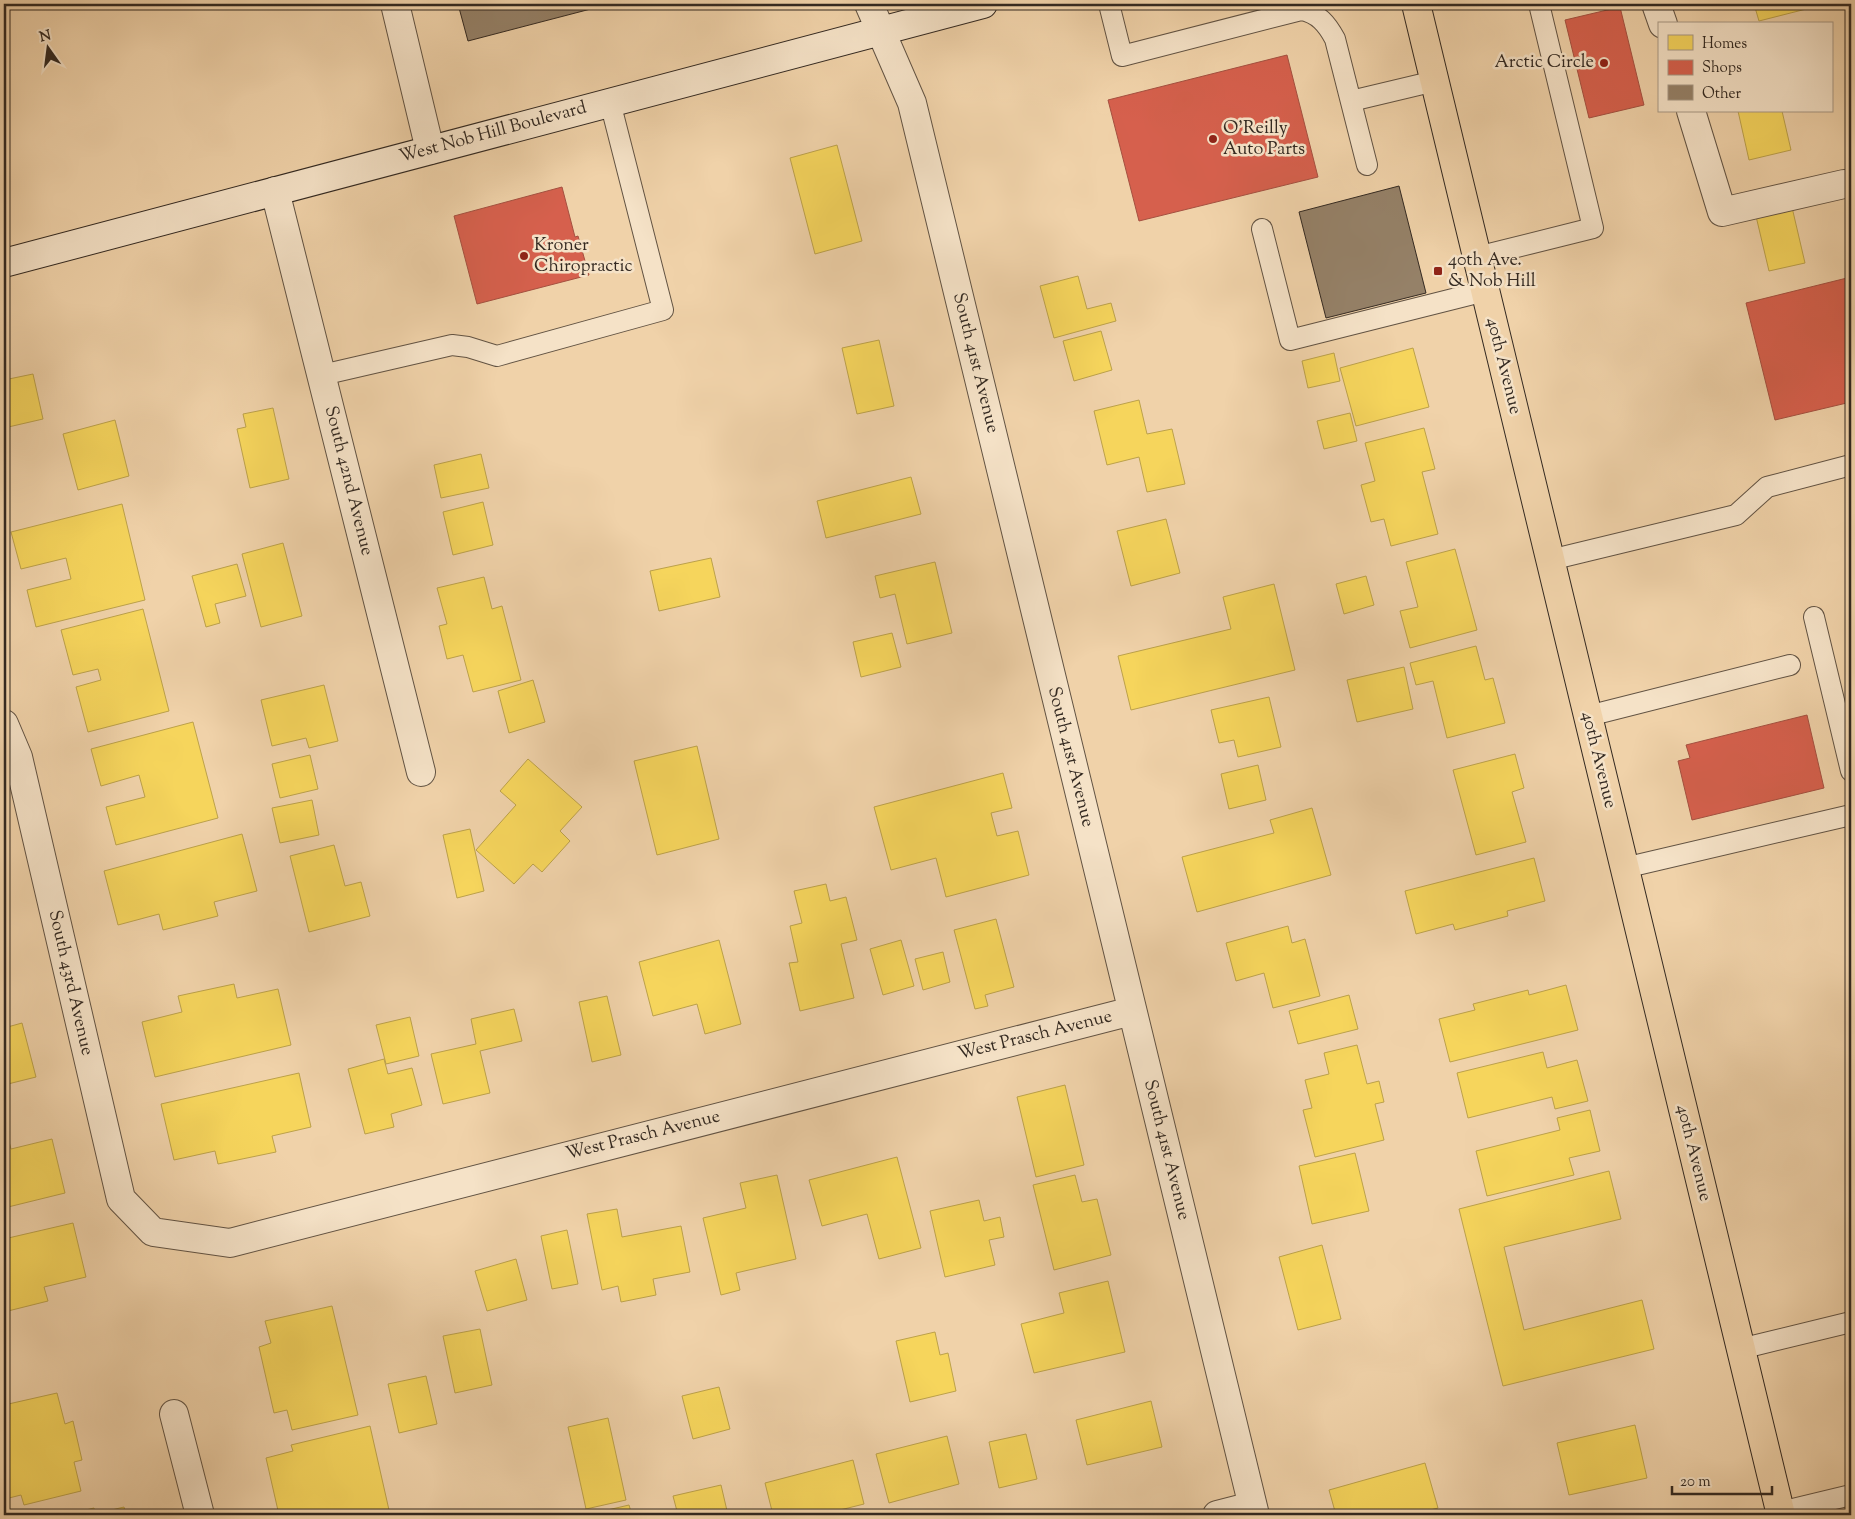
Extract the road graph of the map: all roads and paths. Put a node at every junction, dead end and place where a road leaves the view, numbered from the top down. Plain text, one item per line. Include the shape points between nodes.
1 (394, 4) edge
2 (869, 4) edge
3 (983, 4) edge
4 (1110, 4) edge
5 (1416, 4) edge
6 (1539, 4) edge
7 (1656, 4) edge
8 (1661, 22) edge
9 (882, 31) junction
10 (1435, 81) junction
11 (1351, 101) junction
12 (610, 102) junction
13 (1691, 112) edge
14 (430, 150) junction
15 (1367, 165) dead end
16 (1844, 184) dead end
17 (275, 191) junction
18 (1262, 229) dead end
19 (1477, 257) junction
20 (4, 263) edge
21 (1485, 291) junction
22 (322, 375) junction
23 (1851, 465) edge
24 (1550, 560) junction
25 (1814, 617) dead end
26 (1790, 665) dead end
27 (1588, 716) junction
28 (4, 724) edge
29 (1851, 771) edge
30 (422, 772) dead end
31 (1851, 815) edge
32 (1624, 868) junction
33 (1132, 1011) junction
34 (153, 1232) joint
35 (1851, 1322) edge
36 (1740, 1349) junction
37 (174, 1414) dead end
38 (1851, 1495) edge
39 (1253, 1511) edge
40 (1780, 1514) edge
41 (200, 1515) edge
42 (1217, 1515) edge

1 - 14 street
2 - 9 street, South 41st Avenue
3 - 9 street, West Nob Hill Boulevard
4 - 11 lane via 1122,56 1301,10 1312,12 1329,27 1335,39
5 - 10 main road, 40th Avenue
6 - 19 lane via 1593,228
7 - 8 street
9 - 12 street, West Nob Hill Boulevard
9 - 33 street, South 41st Avenue via 912,103
10 - 11 lane
10 - 19 main road, 40th Avenue
11 - 15 lane
12 - 14 street, West Nob Hill Boulevard
12 - 22 lane via 663,310 497,356 452,344
13 - 16 street via 1722,212
14 - 17 street, West Nob Hill Boulevard
17 - 20 street, West Nob Hill Boulevard
17 - 22 street, South 42nd Avenue
18 - 21 lane via 1290,340
19 - 21 main road, 40th Avenue
21 - 24 main road, 40th Avenue
22 - 30 street, South 42nd Avenue
23 - 24 lane via 1767,487 1736,515
24 - 27 main road, 40th Avenue
25 - 29 lane
26 - 27 lane
27 - 32 main road, 40th Avenue
28 - 34 street, South 43rd Avenue via 18,757 121,1200
31 - 32 lane
32 - 36 main road, 40th Avenue
33 - 34 street, West Prasch Avenue via 230,1243
33 - 39 street, South 41st Avenue
35 - 36 lane
36 - 40 main road, 40th Avenue
37 - 41 street
38 - 40 lane
39 - 42 street

